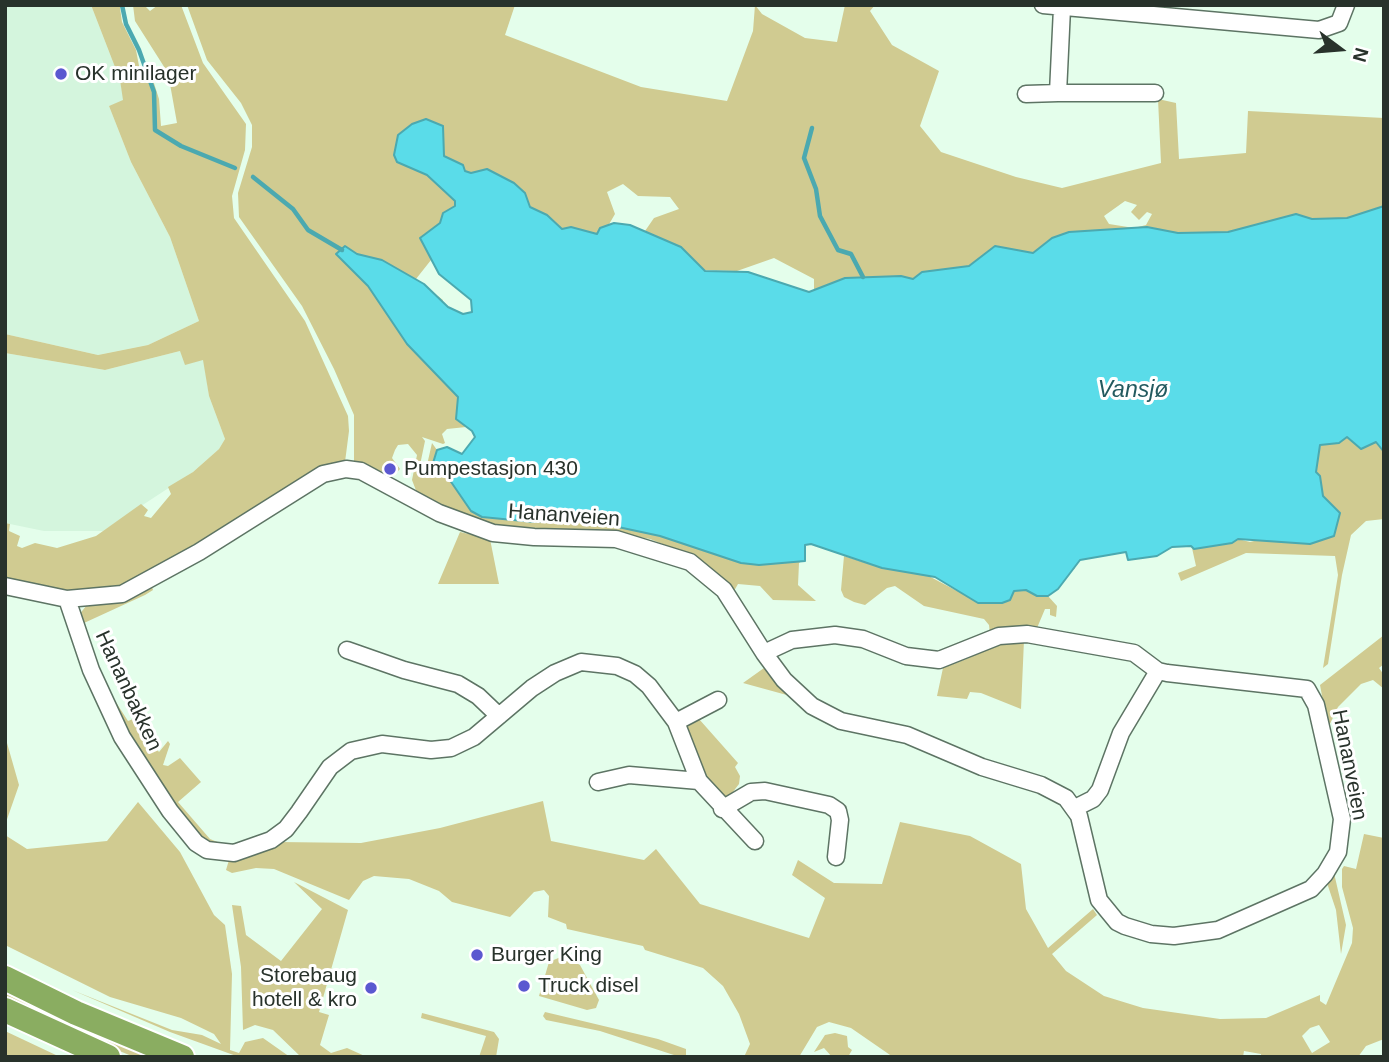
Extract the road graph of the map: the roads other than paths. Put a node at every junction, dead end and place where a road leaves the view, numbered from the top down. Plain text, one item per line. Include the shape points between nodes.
1 (1043, 5) edge
2 (1346, 5) edge
3 (1062, 8) junction
4 (1058, 93) junction
5 (1155, 93) dead end
6 (1026, 94) dead end
7 (5, 586) edge
8 (66, 599) junction
9 (347, 650) dead end
10 (764, 653) junction
11 (1158, 671) junction
12 (718, 700) dead end
13 (499, 716) junction
14 (676, 722) junction
15 (598, 782) dead end
16 (699, 782) junction
17 (1075, 808) junction
18 (722, 809) junction
19 (755, 841) dead end
20 (836, 857) dead end
21 (5, 978) edge
22 (5, 1010) edge
23 (108, 1057) edge
24 (182, 1057) edge

1 - 3 street
2 - 3 street via 1339,23 1319,30
3 - 4 street
4 - 5 street
4 - 6 street
7 - 8 street, Hananveien
8 - 10 street, Hananveien via 111,596 142,585 310,481 346,469 369,473 439,513 493,533 616,539 690,562 724,590
8 - 13 street, Hananbakken via 91,670 128,747 196,843 220,853 254,848 286,829 330,767 351,751 382,744 451,748 474,737
9 - 13 street via 458,684 478,695
10 - 11 street, Hananveien via 792,640 835,635 863,639 916,659 939,660 999,636 1027,634 1134,653
10 - 17 street, Hananveien via 784,680 816,708 841,721 908,735 982,767 1041,785
11 - 17 street via 1121,733 1100,790
11 - 17 street, Hananveien via 1301,687 1311,693 1342,819 1338,852 1325,874 1311,889 1218,930 1150,934 1117,922 1099,900
12 - 14 street
13 - 14 street, Hananbakken via 555,673 590,662 635,674 661,699
14 - 16 street, Hananbakken
15 - 16 street via 629,775
16 - 18 street, Hananbakken
18 - 19 street, Hananbakken
18 - 20 street via 751,792 765,791 829,805 838,811 840,820
21 - 24 highway
22 - 23 highway

